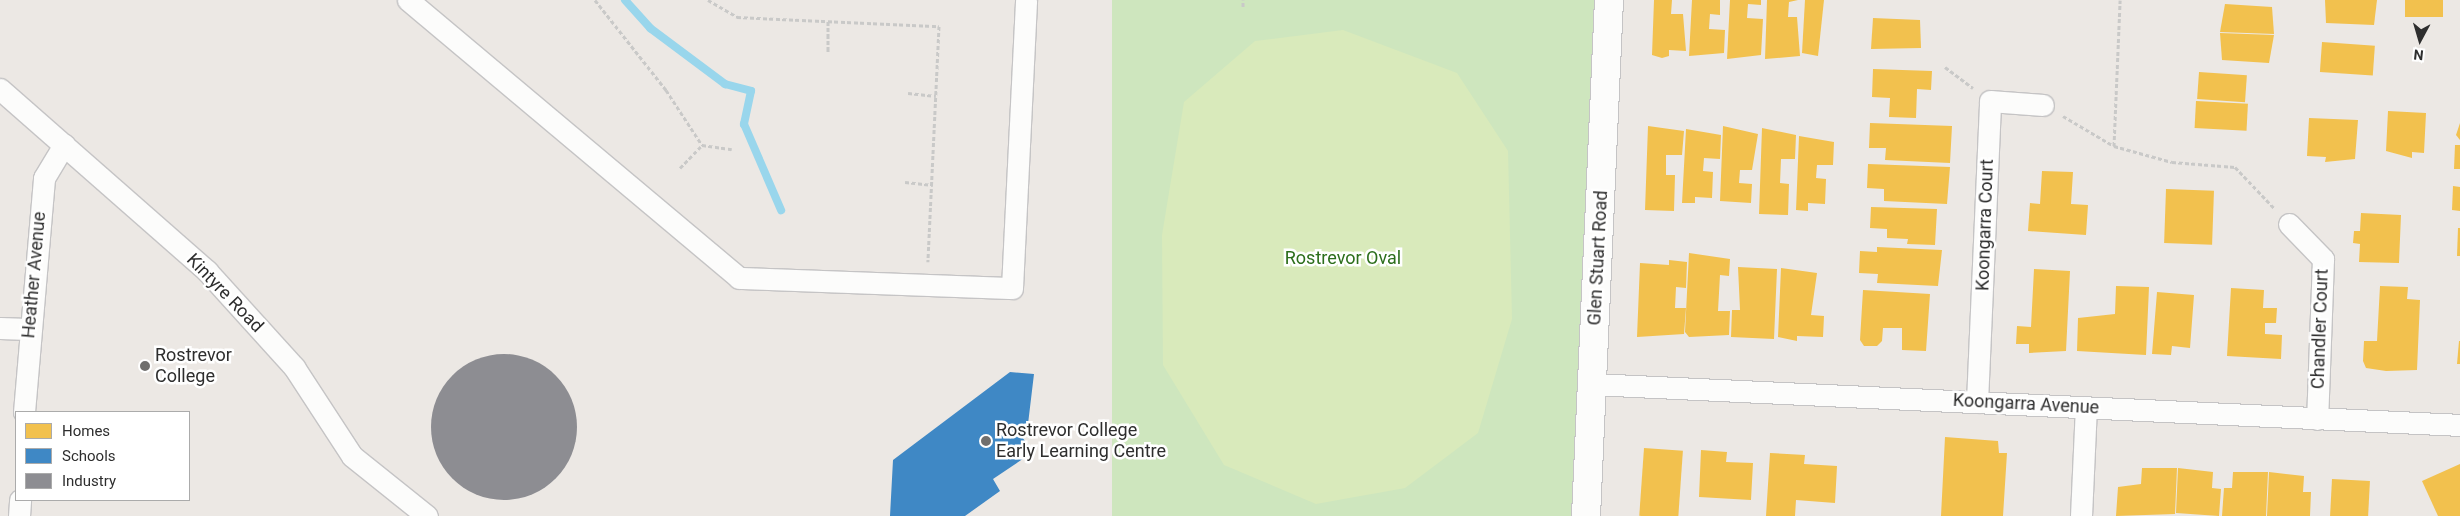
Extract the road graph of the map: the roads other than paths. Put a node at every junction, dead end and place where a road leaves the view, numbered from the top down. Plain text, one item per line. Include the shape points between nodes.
1 (408, 0) edge
2 (1026, 0) edge
3 (1609, 0) edge
4 (0, 89) edge
5 (2043, 105) road end
6 (64, 144) junction
7 (2289, 224) road end
8 (0, 328) edge
9 (28, 329) junction
10 (1592, 384) junction
11 (1977, 402) junction
12 (2086, 407) junction
13 (24, 411) edge
14 (2317, 418) junction
15 (2460, 425) edge
16 (20, 501) edge
17 (19, 516) edge
18 (427, 516) edge
19 (1586, 516) edge
20 (2081, 516) edge

1 - 2 street via 739,278 1012,288
3 - 10 street, Glen Stuart Road
4 - 6 street, Kintyre Road
5 - 11 street, Koongarra Court via 1990,101
6 - 9 street, Heather Avenue via 44,178
6 - 18 street, Kintyre Road via 207,271 294,367 352,456
7 - 14 street, Chandler Court via 2323,259
8 - 9 street
9 - 13 street, Heather Avenue
10 - 11 street, Koongarra Avenue
10 - 19 street, Glen Stuart Road
11 - 12 street, Koongarra Avenue
12 - 14 street, Koongarra Avenue
12 - 20 street
14 - 15 street, Koongarra Avenue
16 - 17 street

